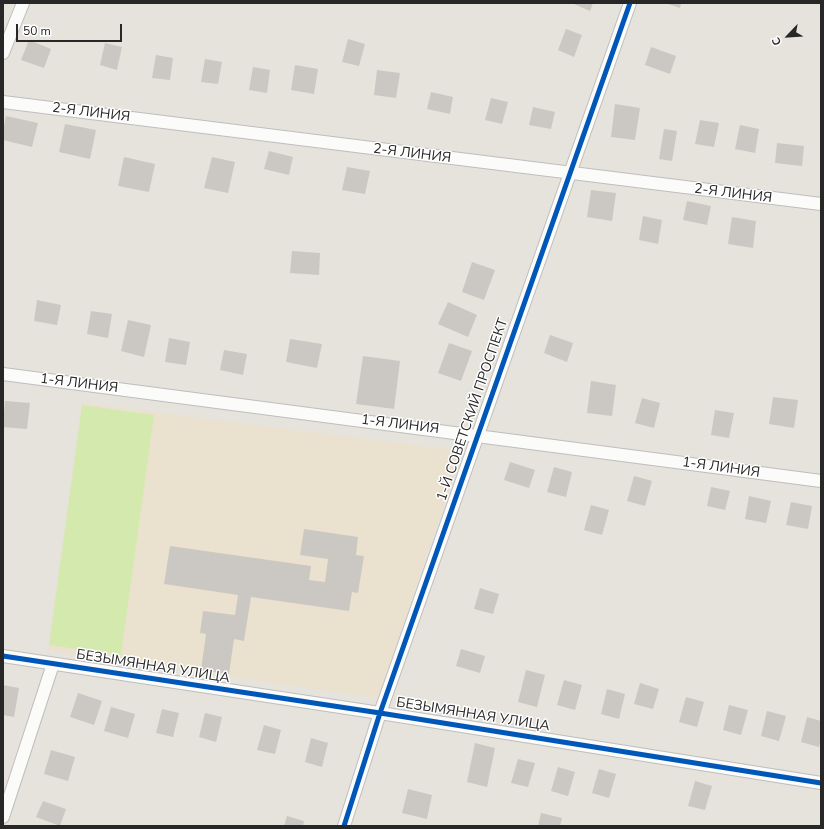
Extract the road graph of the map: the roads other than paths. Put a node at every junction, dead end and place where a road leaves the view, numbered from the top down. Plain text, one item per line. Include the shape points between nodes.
1 (23, 3) edge
2 (630, 3) edge
3 (3, 53) edge
4 (3, 102) edge
5 (569, 174) junction
6 (821, 204) edge
7 (3, 374) edge
8 (477, 435) junction
9 (821, 481) edge
10 (3, 656) edge
11 (53, 664) junction
12 (380, 713) junction
13 (821, 783) edge
14 (3, 816) edge
15 (344, 826) edge

1 - 3 street
2 - 5 street, 1-Й СОВЕТСКИЙ ПРОСПЕКТ
4 - 5 street, 2-Я ЛИНИЯ
5 - 6 street, 2-Я ЛИНИЯ
5 - 8 street, 1-Й СОВЕТСКИЙ ПРОСПЕКТ
7 - 8 street, 1-Я ЛИНИЯ
8 - 9 street, 1-Я ЛИНИЯ
8 - 12 street, 1-Й СОВЕТСКИЙ ПРОСПЕКТ
10 - 11 street, БЕЗЫМЯННАЯ УЛИЦА
11 - 12 street, БЕЗЫМЯННАЯ УЛИЦА
11 - 14 street
12 - 13 street, БЕЗЫМЯННАЯ УЛИЦА
12 - 15 street, 1-Й СОВЕТСКИЙ ПРОСПЕКТ

